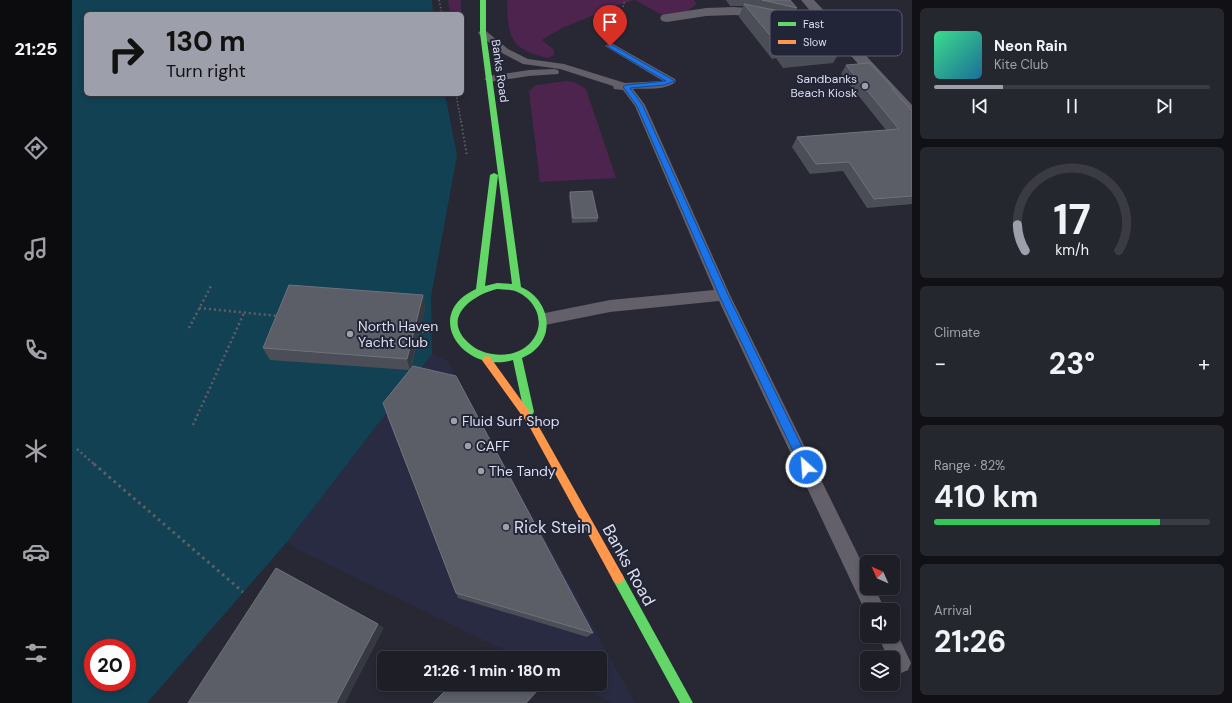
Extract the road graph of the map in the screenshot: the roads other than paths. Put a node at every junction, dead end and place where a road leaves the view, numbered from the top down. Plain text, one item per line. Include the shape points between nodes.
1 (483, 0) edge
2 (698, 0) edge
3 (807, 0) edge
4 (817, 10) edge
5 (706, 12) junction
6 (667, 18) dead end
7 (770, 18) edge
8 (483, 33) junction
9 (610, 46) dead end
10 (859, 56) edge
11 (489, 79) junction
12 (626, 87) junction
13 (912, 114) edge
14 (499, 146) junction
15 (518, 288) junction
16 (480, 291) junction
17 (723, 295) junction
18 (545, 319) junction
19 (517, 357) junction
20 (487, 360) junction
21 (531, 421) junction
22 (872, 603) edge
23 (891, 643) edge
24 (901, 663) dead end
25 (687, 703) edge

1 - 8 main road, Banks Road
2 - 5 street
3 - 4 street
5 - 6 street
5 - 7 street via 747,12
8 - 11 main road, Banks Road
8 - 12 lane via 505,51 526,62 561,66
9 - 12 lane via 672,81
10 - 13 street
11 - 12 lane via 558,72 594,87
11 - 14 main road, Banks Road
12 - 17 lane via 640,106
14 - 15 main road, Banks Road
14 - 16 main road, Banks Road
15 - 16 main road via 497,286
15 - 18 main road via 539,305
16 - 20 main road via 464,300 455,313 453,327 458,339 472,353
17 - 18 lane via 610,306
17 - 22 lane
18 - 19 main road via 543,334 532,348
19 - 20 main road via 501,361
19 - 21 main road, Banks Road
20 - 21 main road, Banks Road
21 - 25 main road, Banks Road
23 - 24 lane

